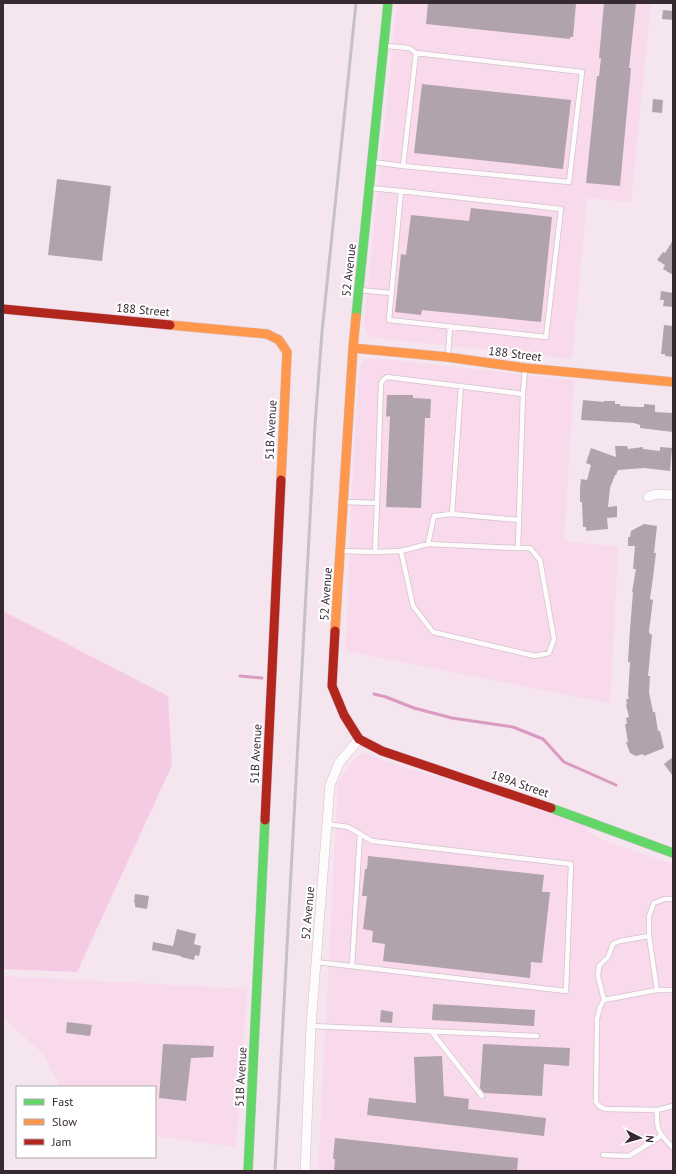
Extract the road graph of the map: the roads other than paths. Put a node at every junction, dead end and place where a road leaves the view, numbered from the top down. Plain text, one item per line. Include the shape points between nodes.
1 (388, 3) edge
2 (384, 45) junction
3 (416, 53) junction
4 (372, 162) junction
5 (403, 166) junction
6 (370, 188) junction
7 (402, 191) junction
8 (359, 290) junction
9 (391, 293) junction
10 (3, 309) edge
11 (450, 327) junction
12 (279, 340) joint
13 (353, 348) junction
14 (447, 357) junction
15 (525, 368) junction
16 (673, 382) edge
17 (461, 386) junction
18 (523, 394) junction
19 (673, 495) edge
20 (648, 497) dead end
21 (343, 502) junction
22 (377, 503) junction
23 (452, 514) junction
24 (519, 520) junction
25 (428, 544) junction
26 (518, 548) junction
27 (340, 551) junction
28 (401, 551) junction
29 (375, 552) junction
30 (359, 739) junction
31 (327, 824) junction
32 (360, 834) junction
33 (673, 854) edge
34 (673, 899) edge
35 (649, 936) junction
36 (316, 962) junction
37 (352, 966) junction
38 (657, 990) junction
39 (673, 990) edge
40 (604, 1000) junction
41 (311, 1026) junction
42 (431, 1031) junction
43 (537, 1036) dead end
44 (482, 1096) dead end
45 (673, 1106) edge
46 (657, 1110) junction
47 (661, 1136) junction
48 (673, 1148) edge
49 (603, 1155) dead end
50 (248, 1171) edge
51 (305, 1171) edge

1 - 2 street, 52 Avenue
2 - 3 lane via 409,48
2 - 4 street, 52 Avenue
3 - 5 lane
3 - 5 lane via 582,72 569,182
4 - 5 lane
4 - 6 street, 52 Avenue
6 - 7 lane
6 - 8 street, 52 Avenue
7 - 9 lane
7 - 11 lane via 561,209 546,337
8 - 9 lane
8 - 13 street, 52 Avenue
9 - 11 lane via 389,320
10 - 12 street, 188 Street via 267,334
11 - 14 lane
12 - 50 street, 51B Avenue via 287,352
13 - 14 street, 188 Street
13 - 21 street, 52 Avenue
14 - 15 street, 188 Street
15 - 16 street, 188 Street
15 - 18 lane
17 - 18 lane
17 - 22 lane via 387,377 384,379
17 - 23 lane
18 - 24 lane
19 - 20 street via 656,494
21 - 22 lane
21 - 27 street, 52 Avenue
22 - 29 lane
23 - 24 lane
23 - 25 lane via 434,516
24 - 26 lane
25 - 26 lane
25 - 28 lane
26 - 28 lane via 530,548 540,560 554,639 549,653 535,656 434,632 413,606
27 - 29 lane
27 - 30 street, 52 Avenue via 332,686 344,715
28 - 29 lane
30 - 31 street, 52 Avenue via 339,763 330,784
30 - 33 street, 189A Street via 382,752 461,776
31 - 32 lane via 348,827
31 - 36 street, 52 Avenue
32 - 37 lane
32 - 37 lane via 372,841 571,864 566,991
34 - 35 lane via 654,903 649,916
35 - 38 lane
35 - 40 lane via 613,944 608,957 599,966 598,976
36 - 37 lane
36 - 41 street, 52 Avenue
38 - 39 lane
38 - 40 lane
40 - 46 lane via 597,1019 596,1102 605,1109
41 - 42 lane
41 - 51 street, 52 Avenue
42 - 43 lane
42 - 44 lane
45 - 46 lane
46 - 47 lane via 656,1124
47 - 48 lane
47 - 49 lane via 629,1156

